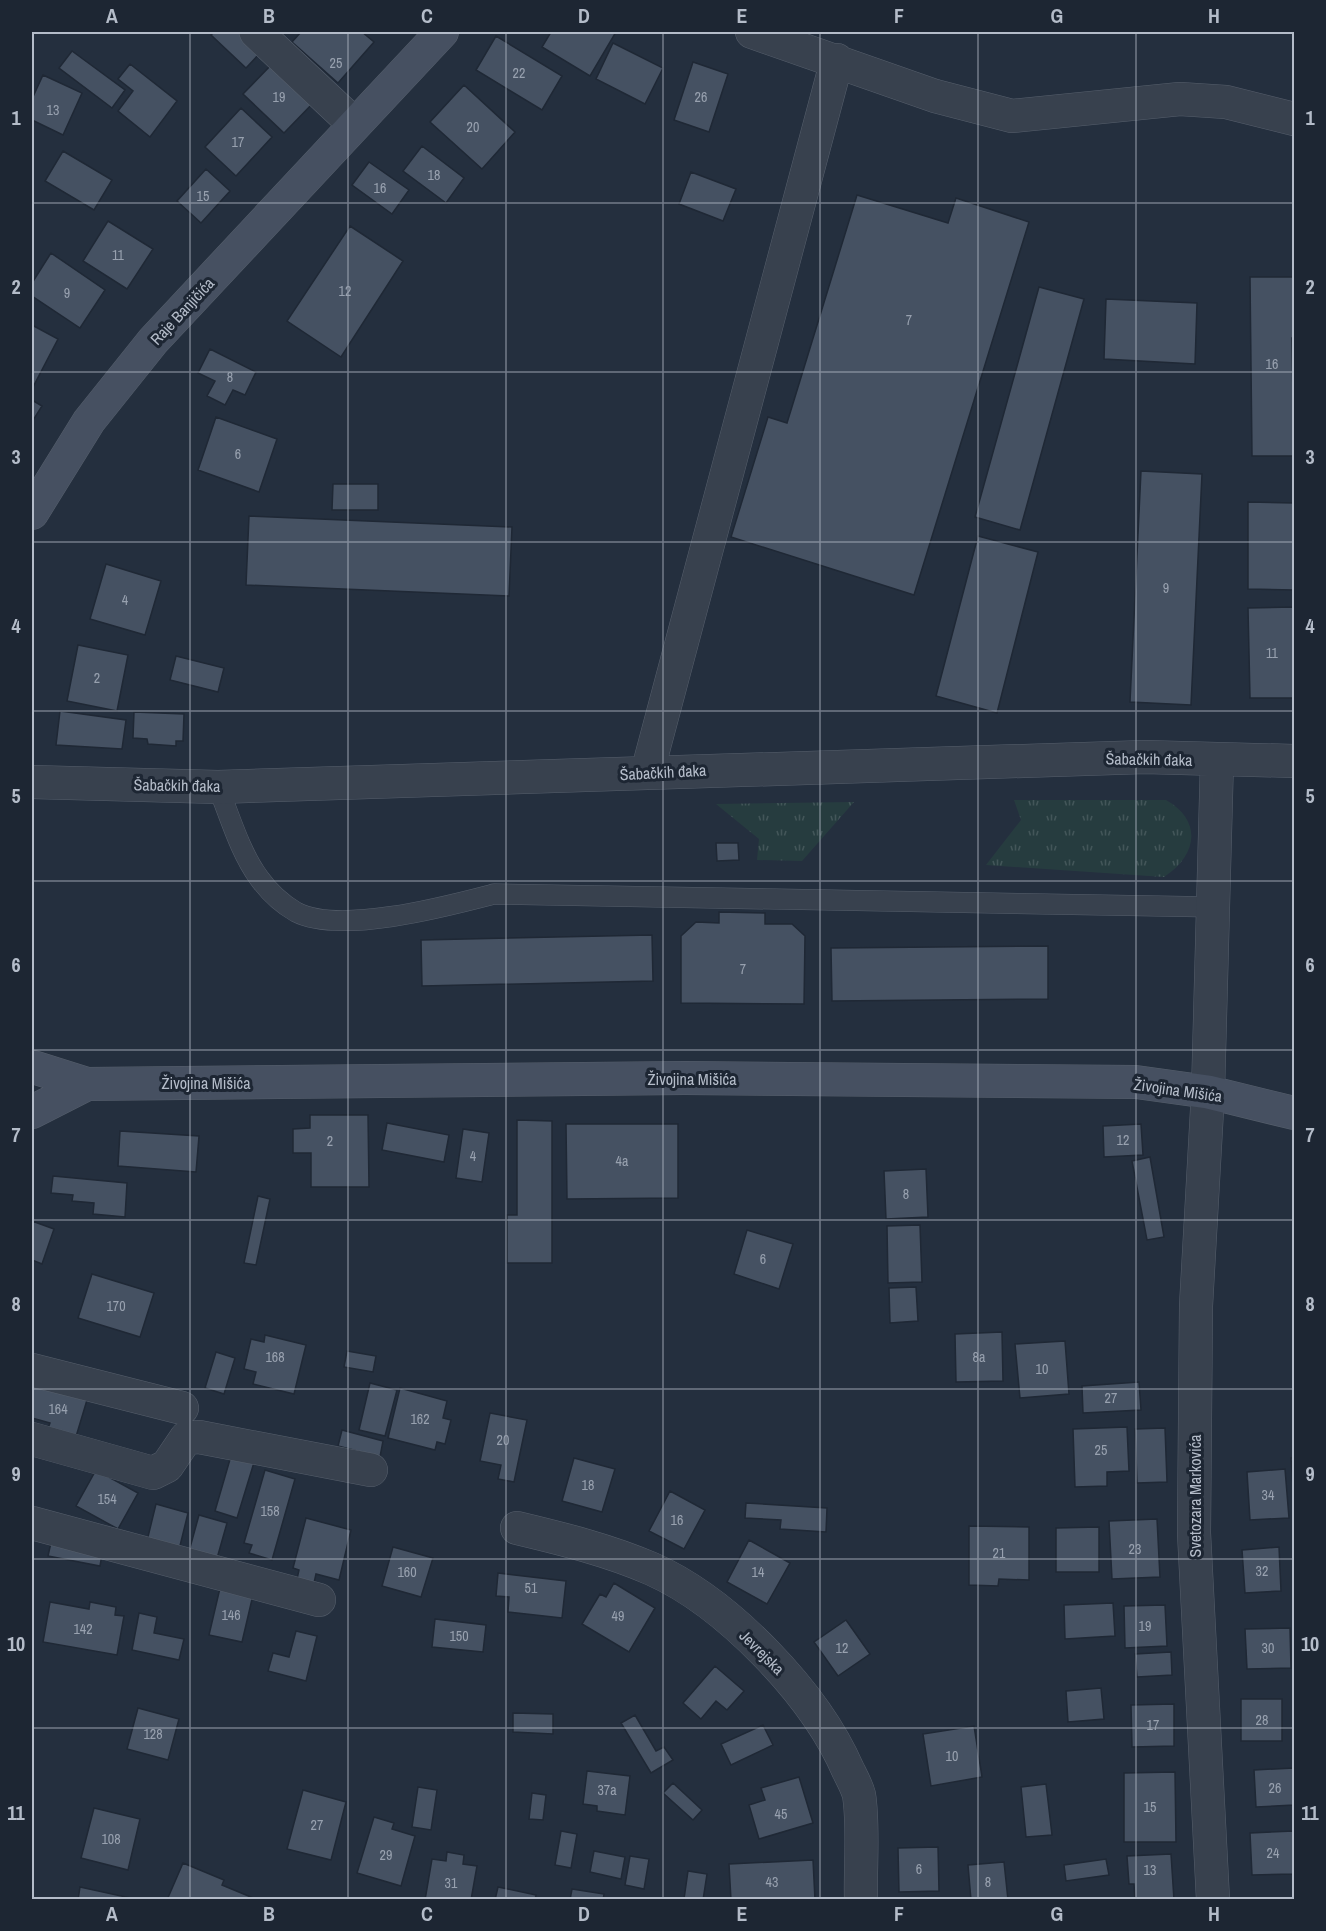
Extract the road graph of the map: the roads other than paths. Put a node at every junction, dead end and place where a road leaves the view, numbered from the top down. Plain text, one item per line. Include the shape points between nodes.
1 (256, 32) edge
2 (442, 32) edge
3 (752, 32) edge
4 (837, 60) junction
5 (1294, 118) edge
6 (354, 124) junction
7 (32, 513) edge
8 (1217, 760) junction
9 (1294, 761) edge
10 (647, 773) junction
11 (32, 782) edge
12 (218, 787) junction
13 (1214, 907) junction
14 (32, 1066) edge
15 (87, 1084) junction
16 (1208, 1092) junction
17 (32, 1104) edge
18 (32, 1112) edge
19 (1294, 1113) edge
20 (32, 1370) edge
21 (182, 1408) dead end
22 (32, 1439) edge
23 (371, 1470) dead end
24 (32, 1523) edge
25 (517, 1528) dead end
26 (319, 1600) dead end
27 (861, 1899) edge
28 (1213, 1899) edge

1 - 6 street
2 - 6 main road, Raje Banjičića
3 - 4 street
4 - 5 street via 935,96 1012,116 1180,99 1226,102
4 - 10 street
6 - 7 main road, Raje Banjičića via 153,341 89,421
8 - 9 street, Šabačkih đaka
8 - 10 street, Šabačkih đaka via 1144,757
8 - 13 street, Svetozara Markovića
10 - 12 street, Šabačkih đaka
11 - 12 street, Šabačkih đaka
12 - 13 lane via 259,878 279,900 298,913 332,921 431,910 494,894
13 - 16 street, Svetozara Markovića
14 - 15 main road
14 - 17 main road via 36,1080
15 - 16 main road, Živojina Mišića via 728,1078 1136,1082
15 - 18 main road
16 - 19 main road, Živojina Mišića
16 - 28 street, Svetozara Markovića via 1196,1306 1194,1533
20 - 21 street
22 - 23 street via 153,1473 167,1466 186,1438 199,1437
24 - 26 street
25 - 27 street, Jevrejska via 593,1546 654,1570 708,1602 761,1648 836,1740 859,1794

